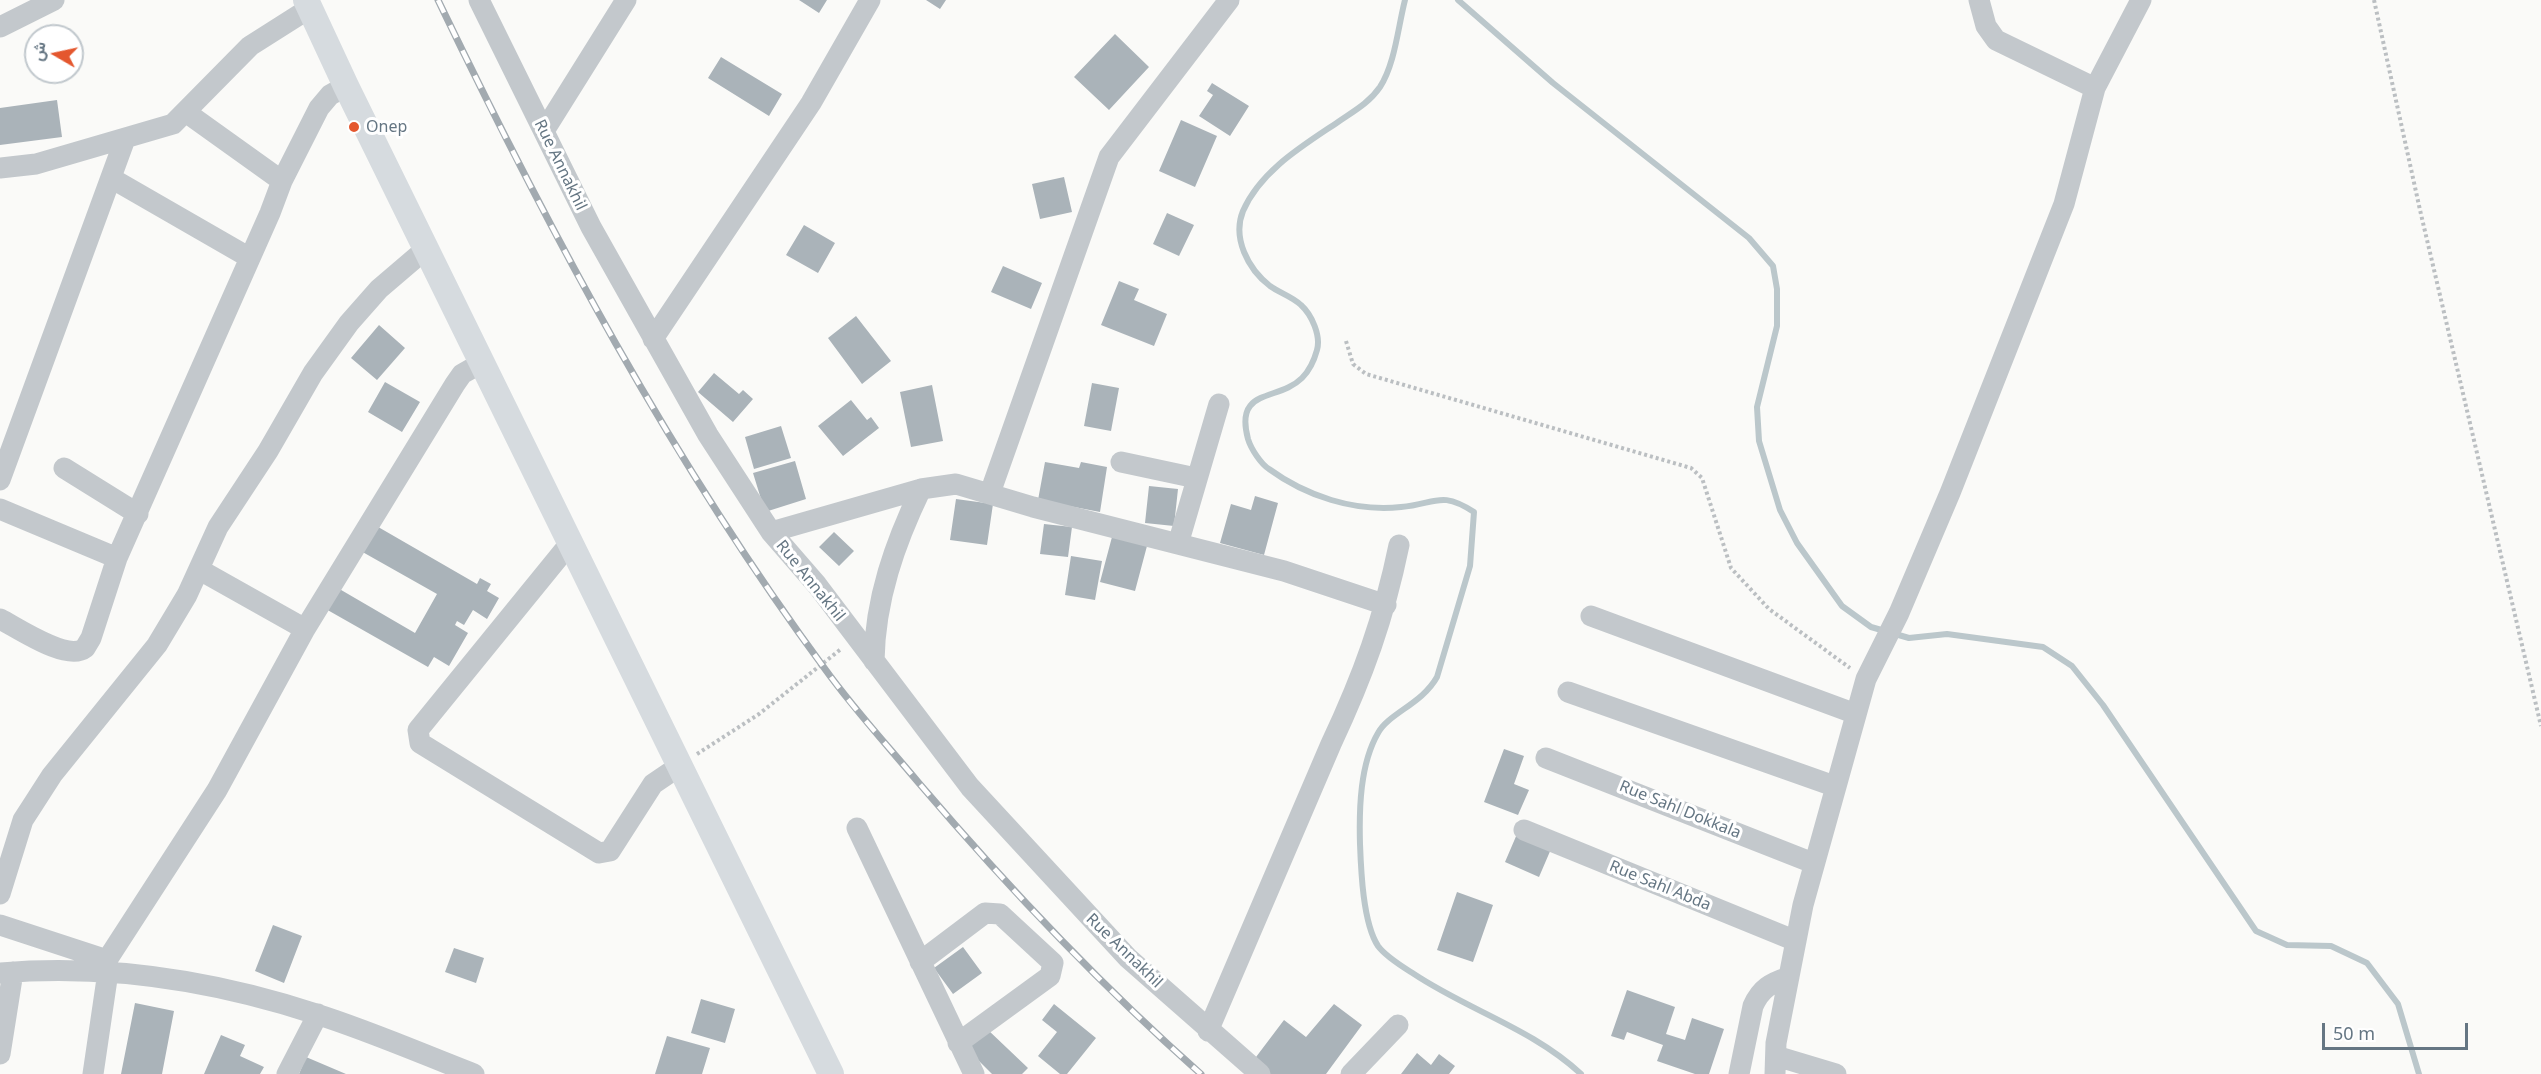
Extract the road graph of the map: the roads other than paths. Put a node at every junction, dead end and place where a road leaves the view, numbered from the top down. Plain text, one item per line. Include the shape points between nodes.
1 (54, 0) edge
2 (479, 0) edge
3 (626, 0) edge
4 (870, 0) edge
5 (1229, 0) edge
6 (1979, 0) edge
7 (2141, 0) edge
8 (308, 4) edge
9 (0, 27) edge
10 (345, 86) junction
11 (2095, 88) junction
12 (187, 113) junction
13 (544, 131) junction
14 (125, 139) junction
15 (1, 173) edge
16 (111, 178) junction
17 (282, 181) junction
18 (427, 248) junction
19 (250, 258) junction
20 (653, 339) junction
21 (483, 362) junction
22 (1220, 404) dead end
23 (1121, 462) dead end
24 (64, 468) dead end
25 (1196, 478) junction
26 (0, 480) edge
27 (921, 489) junction
28 (990, 493) junction
29 (0, 509) edge
30 (138, 514) junction
31 (771, 532) junction
32 (571, 542) junction
33 (1178, 544) junction
34 (1399, 544) dead end
35 (117, 558) junction
36 (200, 570) junction
37 (1386, 605) junction
38 (1591, 616) dead end
39 (0, 620) edge
40 (305, 629) junction
41 (874, 661) junction
42 (1568, 692) dead end
43 (1856, 714) junction
44 (1546, 758) dead end
45 (681, 765) junction
46 (1834, 786) junction
47 (857, 828) dead end
48 (1524, 830) dead end
49 (1813, 863) junction
50 (0, 894) edge
51 (0, 925) edge
52 (1796, 941) junction
53 (921, 962) junction
54 (108, 966) junction
55 (6, 972) edge
56 (1789, 978) junction
57 (318, 1014) junction
58 (1398, 1025) dead end
59 (1208, 1031) junction
60 (958, 1043) junction
61 (0, 1054) edge
62 (1775, 1065) edge
63 (826, 1071) edge
64 (93, 1074) edge
65 (287, 1074) edge
66 (474, 1074) edge
67 (974, 1074) edge
68 (1260, 1074) edge
69 (1351, 1074) edge
70 (1739, 1074) edge
71 (1836, 1074) edge

1 - 9 street
2 - 13 street, Rue Annakhil
3 - 13 street
4 - 20 street via 811,103
5 - 28 street via 1109,157
6 - 11 street via 1986,26 1996,40
7 - 11 street
8 - 10 main road
8 - 12 street via 250,46
10 - 17 street via 324,101
10 - 18 main road
11 - 43 street via 2064,204 1950,493 1899,613 1876,656
12 - 14 street via 160,130
12 - 17 street
13 - 20 street, Rue Annakhil
14 - 15 street
14 - 16 street
16 - 19 street
16 - 26 street
17 - 19 street
18 - 21 main road
18 - 36 street via 380,289 349,323 313,373 218,527
19 - 30 street
20 - 31 street, Rue Annakhil via 708,435
21 - 32 main road
21 - 40 street via 462,374 455,384
22 - 25 street
23 - 25 street
24 - 30 street
25 - 33 street
27 - 28 street via 956,484
27 - 31 street
27 - 41 street via 904,520 893,554 877,619
28 - 33 street
29 - 35 street
30 - 35 street
31 - 41 street, Rue Annakhil
32 - 45 main road
32 - 45 street via 418,730 420,743 599,853 610,851 653,784
33 - 37 street via 1284,571
34 - 37 street
35 - 39 street via 85,648 71,652 51,646
36 - 40 street
36 - 50 street via 157,645 52,775 23,820
37 - 59 street via 1352,703
38 - 43 street
40 - 54 street via 217,790
41 - 59 street, Rue Annakhil via 970,787 1128,957
42 - 46 street
43 - 46 street
44 - 49 street, Rue Sahl Dokkala
45 - 63 main road
46 - 49 street
47 - 53 street
48 - 52 street, Rue Sahl Abda
49 - 52 street
51 - 54 street
52 - 56 street
53 - 60 street
53 - 60 street via 990,911 1000,914 1053,963 1050,976
54 - 55 street
54 - 57 street via 229,990
54 - 64 street
55 - 61 street
56 - 62 street
56 - 70 street via 1772,983 1757,996
57 - 65 street
57 - 66 street
58 - 69 street
59 - 68 street, Rue Annakhil
60 - 67 street
62 - 71 street

